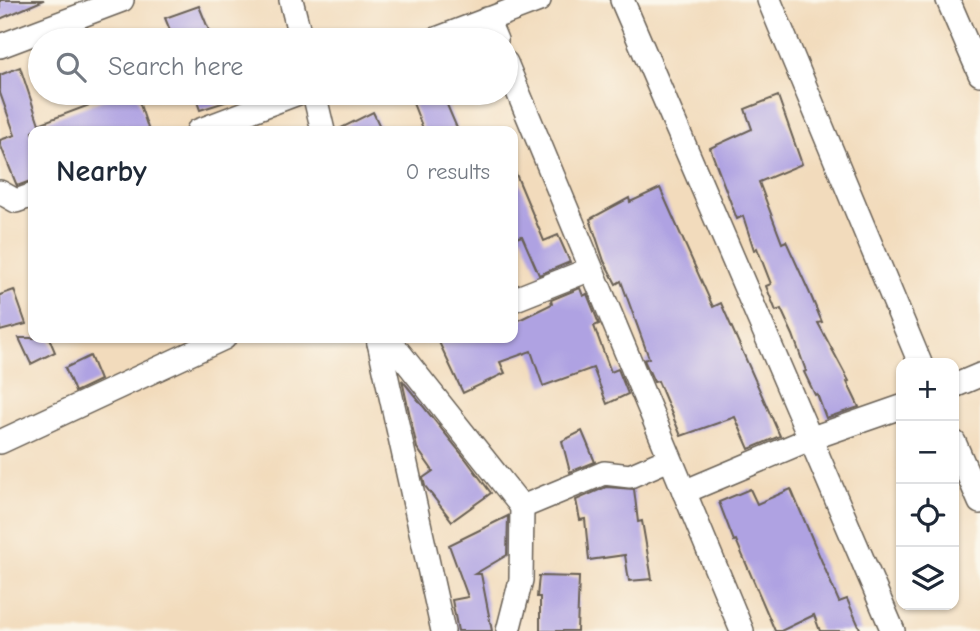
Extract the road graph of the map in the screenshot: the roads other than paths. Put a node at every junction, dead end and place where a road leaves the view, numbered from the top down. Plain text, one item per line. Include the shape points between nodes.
1 (121, 0) edge
2 (291, 0) edge
3 (539, 0) edge
4 (622, 0) edge
5 (769, 0) edge
6 (948, 0) edge
7 (47, 28) edge
8 (298, 28) edge
9 (495, 28) edge
10 (28, 35) edge
11 (0, 46) edge
12 (980, 74) edge
13 (518, 93) edge
14 (266, 105) edge
15 (317, 105) edge
16 (211, 126) edge
17 (322, 126) edge
18 (0, 192) edge
19 (28, 197) edge
20 (591, 269) junction
21 (518, 298) edge
22 (213, 343) edge
23 (380, 343) edge
24 (386, 343) edge
25 (918, 358) edge
26 (980, 375) edge
27 (959, 384) edge
28 (896, 409) edge
29 (812, 438) junction
30 (0, 442) edge
31 (959, 454) edge
32 (669, 459) junction
33 (684, 492) junction
34 (980, 502) edge
35 (522, 508) junction
36 (443, 631) edge
37 (508, 631) edge
38 (742, 631) edge
39 (893, 631) edge

1 - 7 street
2 - 8 street
3 - 9 street
4 - 29 street
5 - 25 street
6 - 12 street
10 - 11 street
13 - 20 street
14 - 16 street
15 - 17 street
18 - 19 street via 16,201
20 - 21 street
20 - 32 street
22 - 30 street
23 - 36 street
24 - 35 street via 394,346
26 - 27 street
28 - 29 street
29 - 33 street
29 - 39 street
31 - 34 street
32 - 33 street
32 - 35 street via 630,476 604,473
33 - 38 street
35 - 37 street via 521,580

